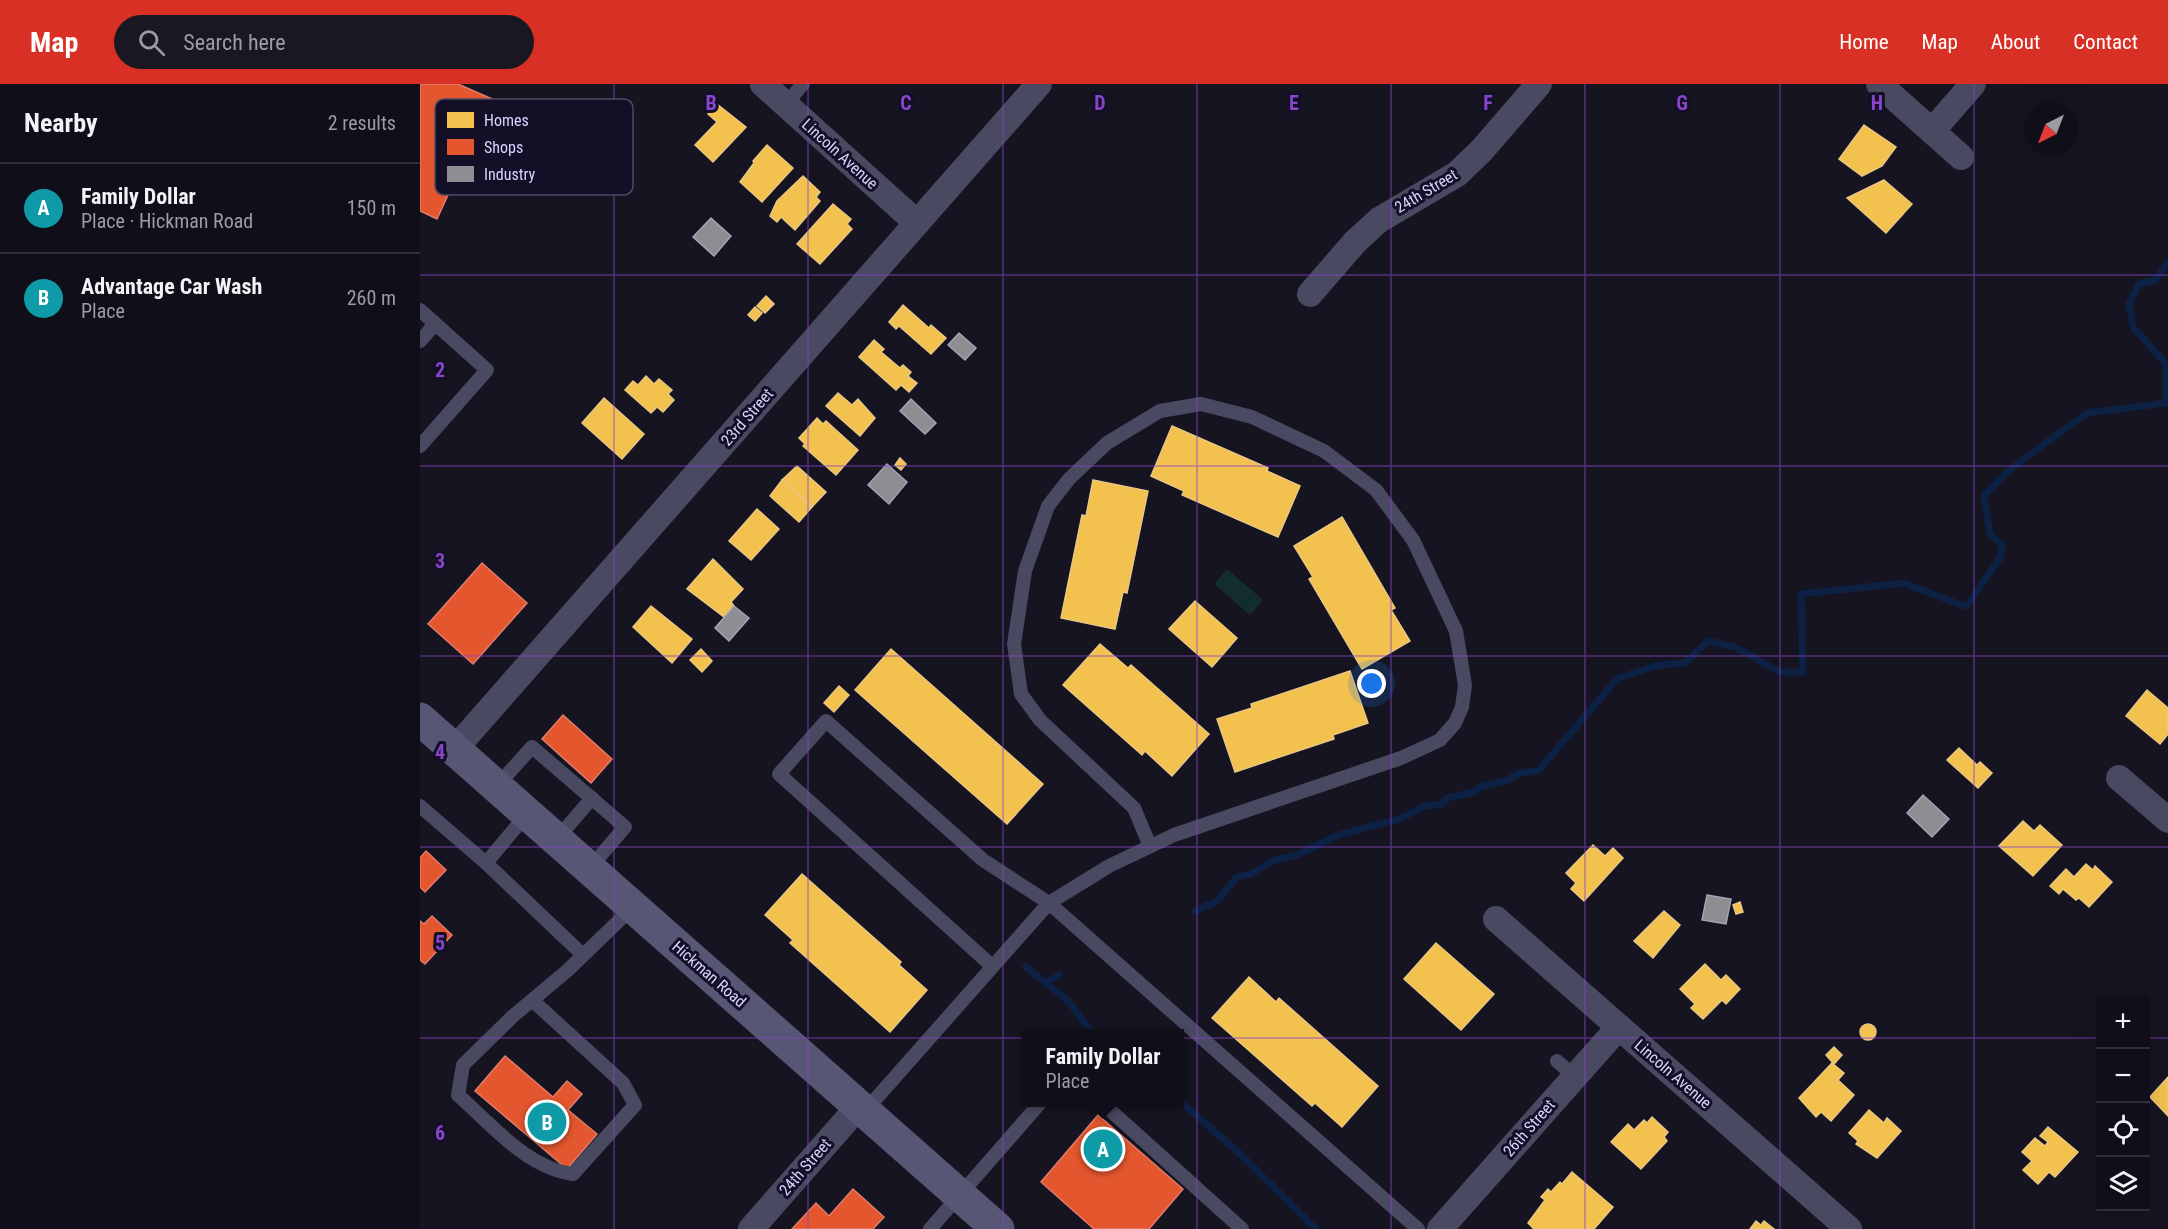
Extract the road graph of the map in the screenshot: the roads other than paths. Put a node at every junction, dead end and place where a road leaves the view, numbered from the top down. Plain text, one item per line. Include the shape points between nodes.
1 (764, 84) edge
2 (803, 84) edge
3 (1039, 84) edge
4 (1539, 84) edge
5 (1879, 84) edge
6 (1973, 84) edge
7 (785, 105) junction
8 (1932, 131) junction
9 (1961, 157) dead end
10 (917, 223) junction
11 (1310, 294) dead end
12 (420, 309) edge
13 (435, 324) junction
14 (420, 341) edge
15 (420, 446) edge
16 (420, 719) edge
17 (454, 750) junction
18 (2119, 777) dead end
19 (496, 787) junction
20 (592, 798) junction
21 (420, 806) edge
22 (527, 814) junction
23 (2168, 820) edge
24 (556, 840) junction
25 (1150, 846) junction
26 (486, 863) junction
27 (589, 869) junction
28 (1049, 903) junction
29 (633, 907) junction
30 (1496, 919) dead end
31 (582, 954) junction
32 (992, 966) junction
33 (532, 1000) junction
34 (1619, 1027) junction
35 (1037, 1107) edge
36 (1106, 1107) edge
37 (862, 1109) junction
38 (959, 1195) junction
39 (751, 1229) edge
40 (930, 1229) edge
41 (998, 1229) edge
42 (1242, 1229) edge
43 (1418, 1229) edge
44 (1440, 1229) edge
45 (1849, 1229) edge

1 - 7 street, Lincoln Avenue
2 - 7 lane
3 - 10 street, 23rd Street
4 - 11 street, 24th Street via 1457,174 1379,220
5 - 8 street
6 - 8 street
7 - 10 street, Lincoln Avenue
8 - 9 street
10 - 17 street, 23rd Street
12 - 13 lane
13 - 14 lane
13 - 15 lane via 487,370
16 - 17 main road, Hickman Road
17 - 19 main road, Hickman Road
18 - 23 street
19 - 20 lane via 532,747
19 - 22 main road, Hickman Road
20 - 24 lane
20 - 27 lane via 625,827
21 - 26 lane
22 - 24 main road, Hickman Road
22 - 26 lane
24 - 27 main road, Hickman Road
25 - 25 lane via 1134,808 1040,720 1021,694 1014,644 1025,571 1048,506 1107,443 1161,411 1201,404 1252,417 1324,451 1376,490 1413,540 1432,578 1456,631 1465,685 1455,723 1429,746
25 - 28 lane
26 - 31 lane
27 - 29 main road, Hickman Road
28 - 32 lane
28 - 32 lane via 983,861 826,721 779,774
28 - 43 lane
29 - 31 lane
29 - 37 main road, Hickman Road
30 - 34 street, Lincoln Avenue
31 - 33 lane
32 - 37 lane
33 - 33 lane via 463,1065 458,1095 552,1172 573,1174 635,1105 623,1083
34 - 44 street, 26th Street via 1566,1069
34 - 45 street, Lincoln Avenue
35 - 38 lane
36 - 42 lane via 1222,1218
37 - 38 main road, Hickman Road
37 - 39 street, 24th Street
38 - 40 lane
38 - 41 main road, Hickman Road

